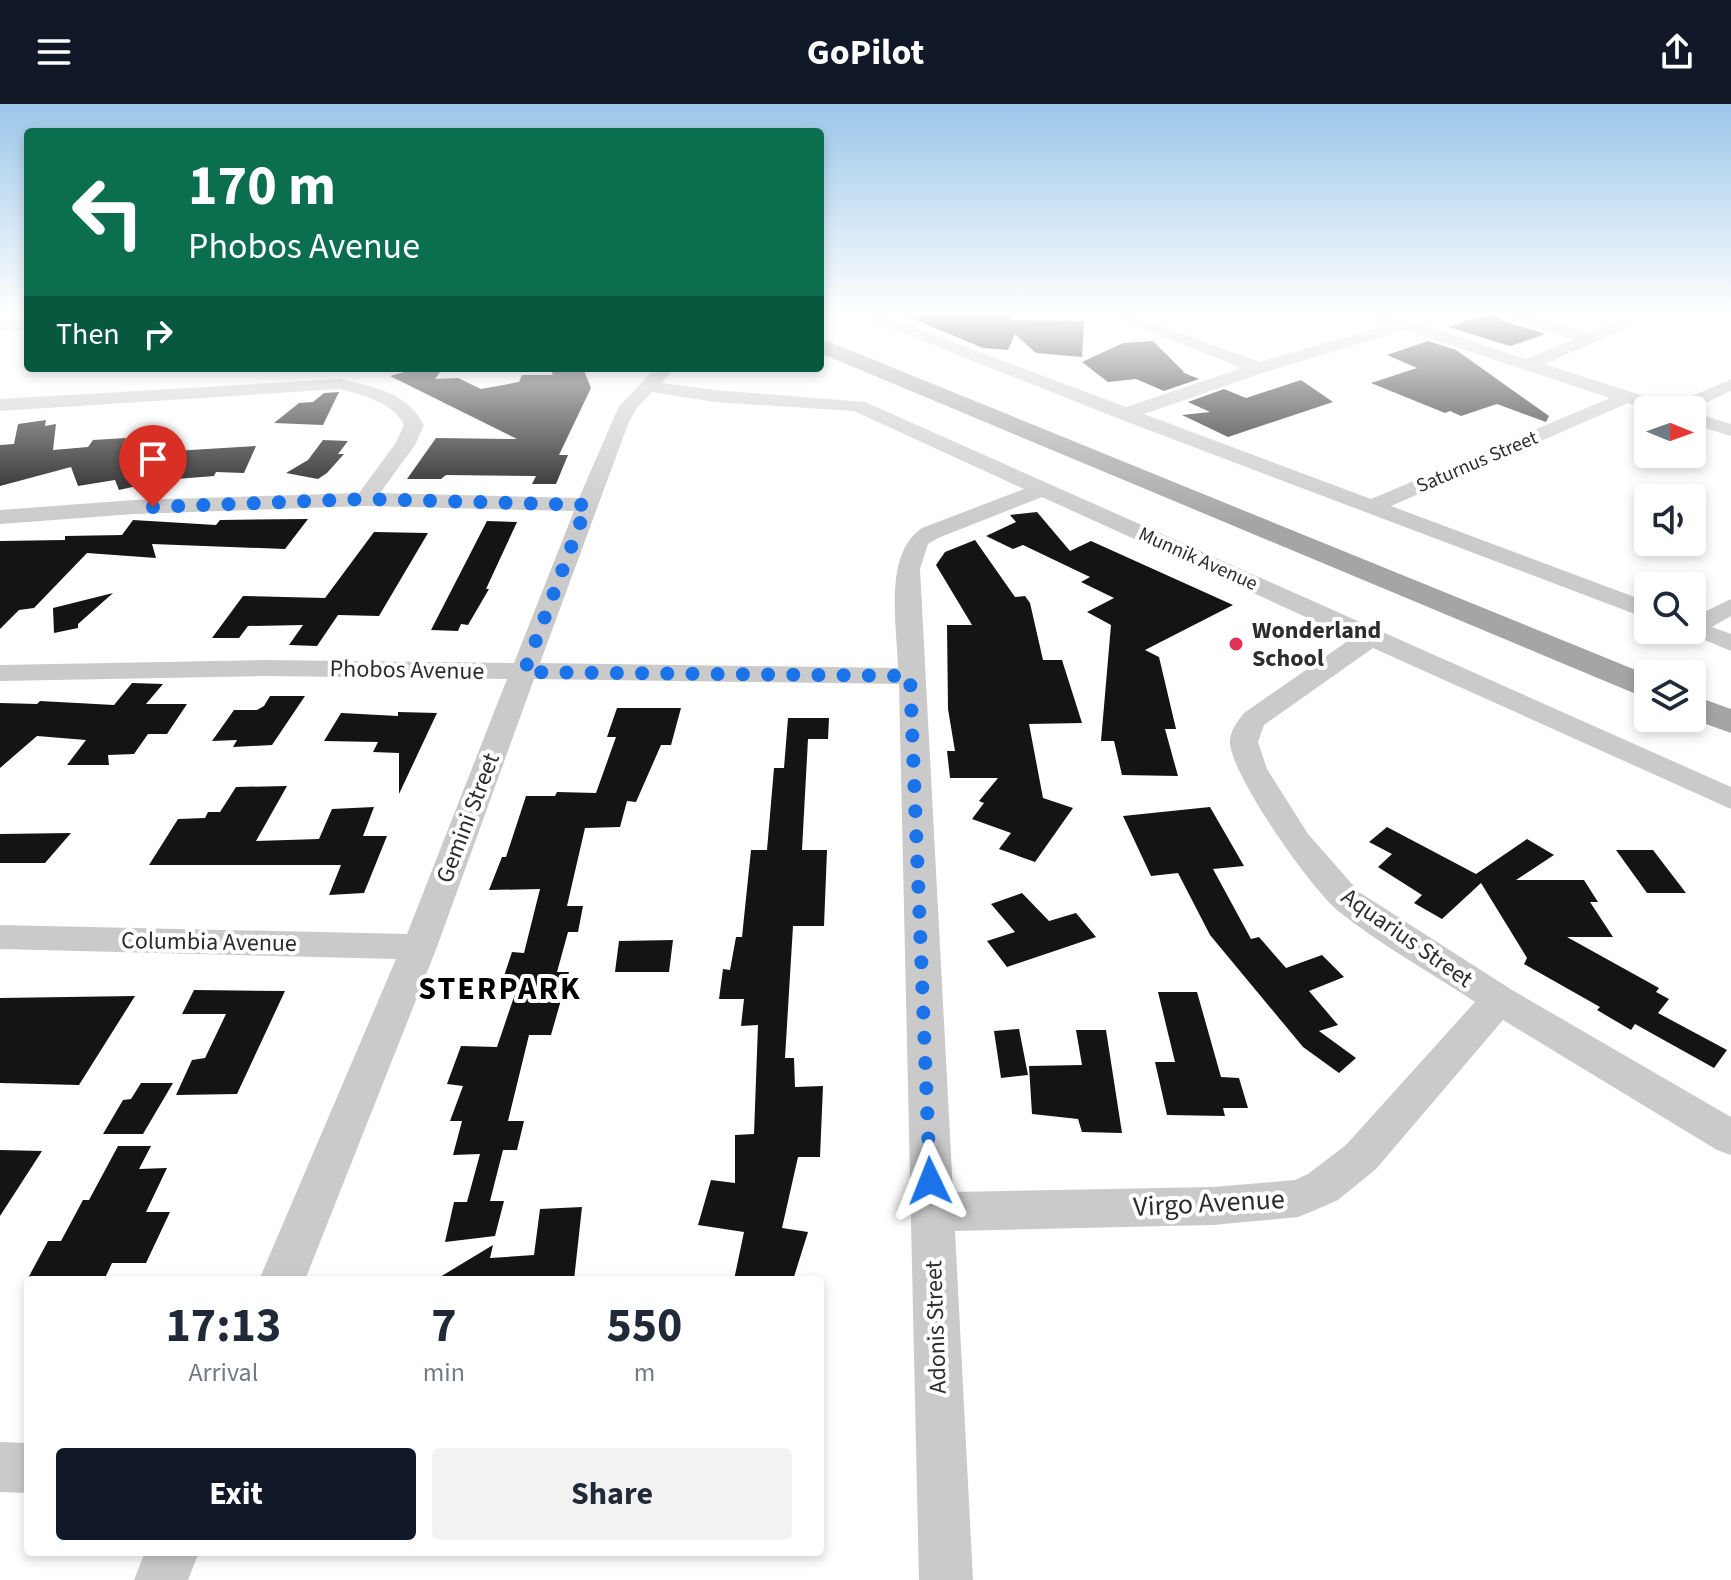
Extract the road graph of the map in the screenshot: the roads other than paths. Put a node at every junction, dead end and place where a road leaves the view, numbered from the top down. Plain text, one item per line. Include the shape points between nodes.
1 (648, 384) edge
2 (685, 384) edge
3 (919, 384) edge
4 (923, 384) edge
5 (1046, 384) edge
6 (1212, 384) edge
7 (1586, 384) edge
8 (1731, 384) edge
9 (1706, 396) edge
10 (1627, 397) junction
11 (1634, 399) edge
12 (0, 405) edge
13 (1124, 414) junction
14 (1706, 422) edge
15 (1731, 430) edge
16 (1043, 489) junction
17 (365, 499) junction
18 (587, 505) junction
19 (1370, 507) junction
20 (0, 517) edge
21 (1634, 606) edge
22 (1731, 606) edge
23 (1706, 620) edge
24 (1706, 633) edge
25 (1370, 638) junction
26 (1731, 643) edge
27 (1634, 668) edge
28 (524, 672) junction
29 (0, 673) edge
30 (910, 676) junction
31 (1634, 682) edge
32 (1706, 698) edge
33 (1731, 709) edge
34 (1706, 712) edge
35 (1731, 722) edge
36 (1731, 799) edge
37 (0, 937) edge
38 (419, 947) junction
39 (1499, 1000) junction
40 (1731, 1138) edge
41 (932, 1212) junction
42 (284, 1276) edge
43 (0, 1467) edge
44 (24, 1468) edge
45 (170, 1556) edge
46 (161, 1580) edge
47 (946, 1580) edge

1 - 18 street, Gemini Street via 622,414
2 - 16 street, Munnik Avenue via 715,396 858,406
3 - 31 main road
4 - 27 main road
5 - 13 street
6 - 13 street
7 - 10 street
8 - 9 street
10 - 11 street
10 - 19 street, Saturnus Street
12 - 17 street via 310,384 367,389 400,406 414,425
13 - 19 street
14 - 15 street
16 - 25 street, Munnik Avenue
16 - 30 street, Adonis Street via 953,522 918,541 908,569
17 - 18 street
17 - 20 street
18 - 28 street, Gemini Street
19 - 21 street
22 - 23 street
24 - 26 street
25 - 36 street, Munnik Avenue
25 - 39 street, Aquarius Street via 1254,719 1244,742 1252,769 1297,841 1347,900
28 - 29 street, Phobos Avenue via 265,668
28 - 30 street, Phobos Avenue
28 - 38 street, Gemini Street
30 - 41 street, Adonis Street
32 - 33 main road
34 - 35 main road
37 - 38 street, Columbia Avenue
38 - 42 street, Gemini Street
39 - 40 street, Aquarius Street
39 - 41 street, Virgo Avenue via 1361,1157 1323,1187 1298,1198 1213,1206
41 - 47 street, Adonis Street
43 - 44 street
45 - 46 street

